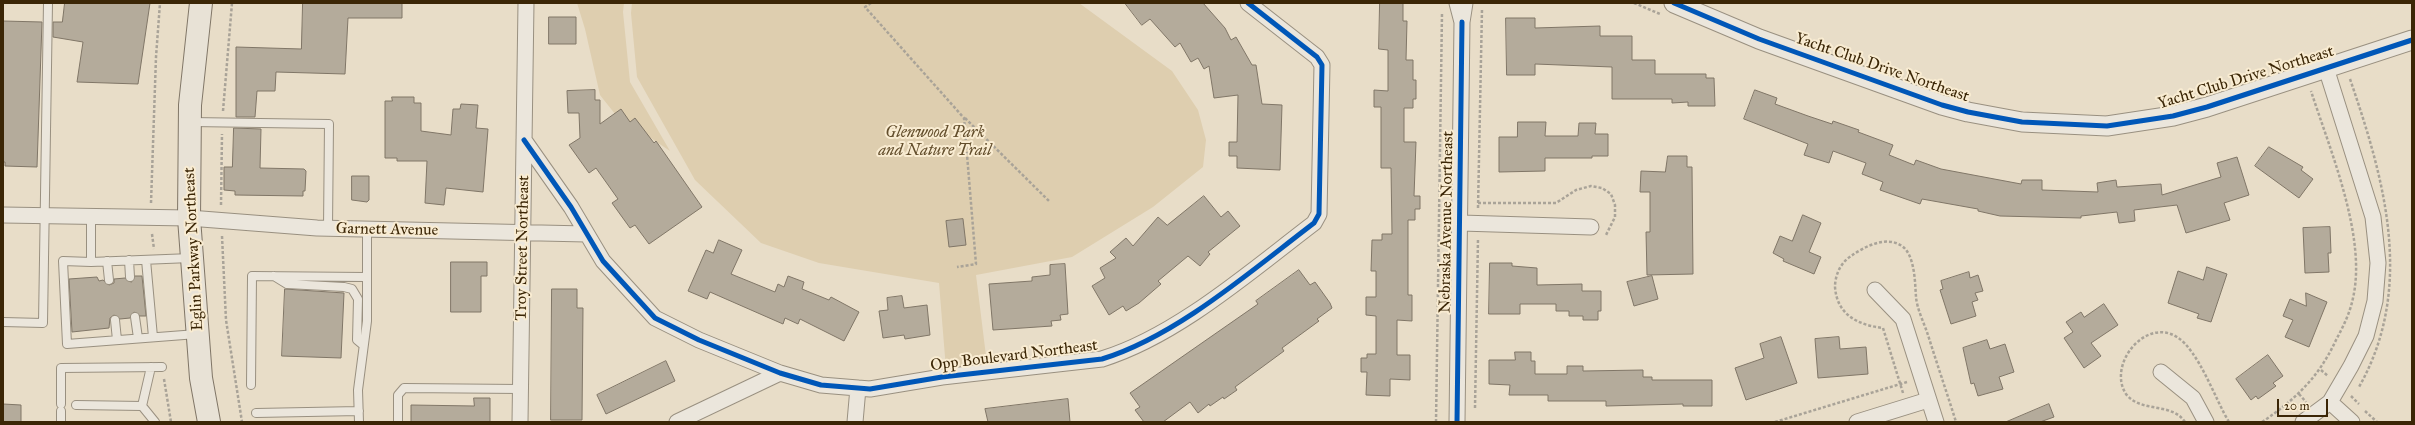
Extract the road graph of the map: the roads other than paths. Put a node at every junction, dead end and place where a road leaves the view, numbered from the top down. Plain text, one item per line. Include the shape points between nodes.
1 (48, 3) edge
2 (201, 3) edge
3 (526, 3) edge
4 (1248, 3) edge
5 (1457, 3) edge
6 (1465, 3) edge
7 (1667, 9) edge
8 (1462, 22) junction
9 (2412, 40) edge
10 (2328, 74) junction
11 (190, 122) junction
12 (524, 140) junction
13 (3, 215) edge
14 (45, 216) junction
15 (91, 216) junction
16 (189, 218) junction
17 (1461, 223) junction
18 (1591, 227) dead end
19 (328, 228) junction
20 (367, 229) junction
21 (523, 233) junction
22 (586, 234) junction
23 (192, 258) junction
24 (129, 260) junction
25 (146, 260) junction
26 (107, 261) junction
27 (91, 262) junction
28 (274, 276) junction
29 (130, 277) dead end
30 (366, 277) junction
31 (109, 280) dead end
32 (1875, 290) dead end
33 (135, 317) dead end
34 (115, 320) dead end
35 (3, 322) edge
36 (198, 334) junction
37 (153, 337) junction
38 (138, 338) junction
39 (117, 340) junction
40 (363, 345) junction
41 (151, 367) junction
42 (162, 367) dead end
43 (2161, 372) dead end
44 (780, 373) junction
45 (251, 384) dead end
46 (858, 388) junction
47 (520, 389) junction
48 (1928, 400) junction
49 (2330, 402) junction
50 (76, 405) dead end
51 (142, 406) junction
52 (359, 412) junction
53 (256, 413) dead end
54 (61, 422) edge
55 (155, 422) edge
56 (209, 422) edge
57 (359, 422) edge
58 (398, 422) edge
59 (520, 422) edge
60 (677, 422) edge
61 (855, 422) edge
62 (1457, 422) edge
63 (1857, 422) edge
64 (1936, 422) edge
65 (2206, 422) edge
66 (2303, 422) edge
67 (2352, 422) edge

1 - 14 lane
2 - 11 highway, Eglin Parkway Northeast
3 - 12 street, Troy Street Northeast
4 - 46 street, Opp Boulevard Northeast via 1317,57 1322,65 1321,201 1319,214 1314,223 1186,318 1117,354 1086,362
5 - 8 street, Nebraska Avenue Northeast
6 - 8 street, Nebraska Avenue Northeast
7 - 10 street, Yacht Club Drive Northeast via 1942,105 2041,124 2107,126 2173,116
8 - 17 street, Nebraska Avenue Northeast
9 - 10 street, Yacht Club Drive Northeast
10 - 49 street via 2373,217 2378,263 2375,301 2366,336
11 - 16 highway, Eglin Parkway Northeast
11 - 19 lane via 330,124
12 - 21 street, Troy Street Northeast
12 - 22 street, Opp Boulevard Northeast
13 - 14 street, Garnett Avenue
14 - 15 street, Garnett Avenue
14 - 35 lane via 43,323
15 - 16 street, Garnett Avenue
15 - 27 lane
16 - 19 street, Garnett Avenue
16 - 23 highway, Eglin Parkway Northeast
17 - 18 street
17 - 62 street, Nebraska Avenue Northeast
19 - 20 street, Garnett Avenue
20 - 21 street, Garnett Avenue
20 - 30 lane
21 - 22 street, Garnett Avenue
21 - 47 street, Troy Street Northeast
22 - 44 street, Opp Boulevard Northeast via 603,261 655,318 699,340
23 - 25 lane
23 - 36 highway, Eglin Parkway Northeast
24 - 25 lane
24 - 26 lane
24 - 29 lane
25 - 37 lane
26 - 27 lane
26 - 31 lane
27 - 39 lane via 63,261 67,344
28 - 30 lane
28 - 40 lane via 287,284 352,289 358,299 357,340
28 - 45 lane via 252,276
30 - 40 lane via 367,321
32 - 48 street via 1903,319
33 - 38 lane
34 - 39 lane
36 - 37 lane
36 - 56 highway, Eglin Parkway Northeast via 201,378
37 - 38 lane
38 - 39 lane
40 - 52 lane via 358,390
41 - 42 lane
41 - 51 lane
41 - 54 lane via 61,368
43 - 65 street via 2193,398
44 - 46 street, Opp Boulevard Northeast via 822,385
44 - 60 street
46 - 61 street
47 - 58 lane via 404,388 398,395
47 - 59 street, Troy Street Northeast
48 - 63 street
48 - 64 street
49 - 66 street
49 - 67 street
50 - 51 lane
51 - 55 lane
52 - 53 lane
52 - 57 lane

